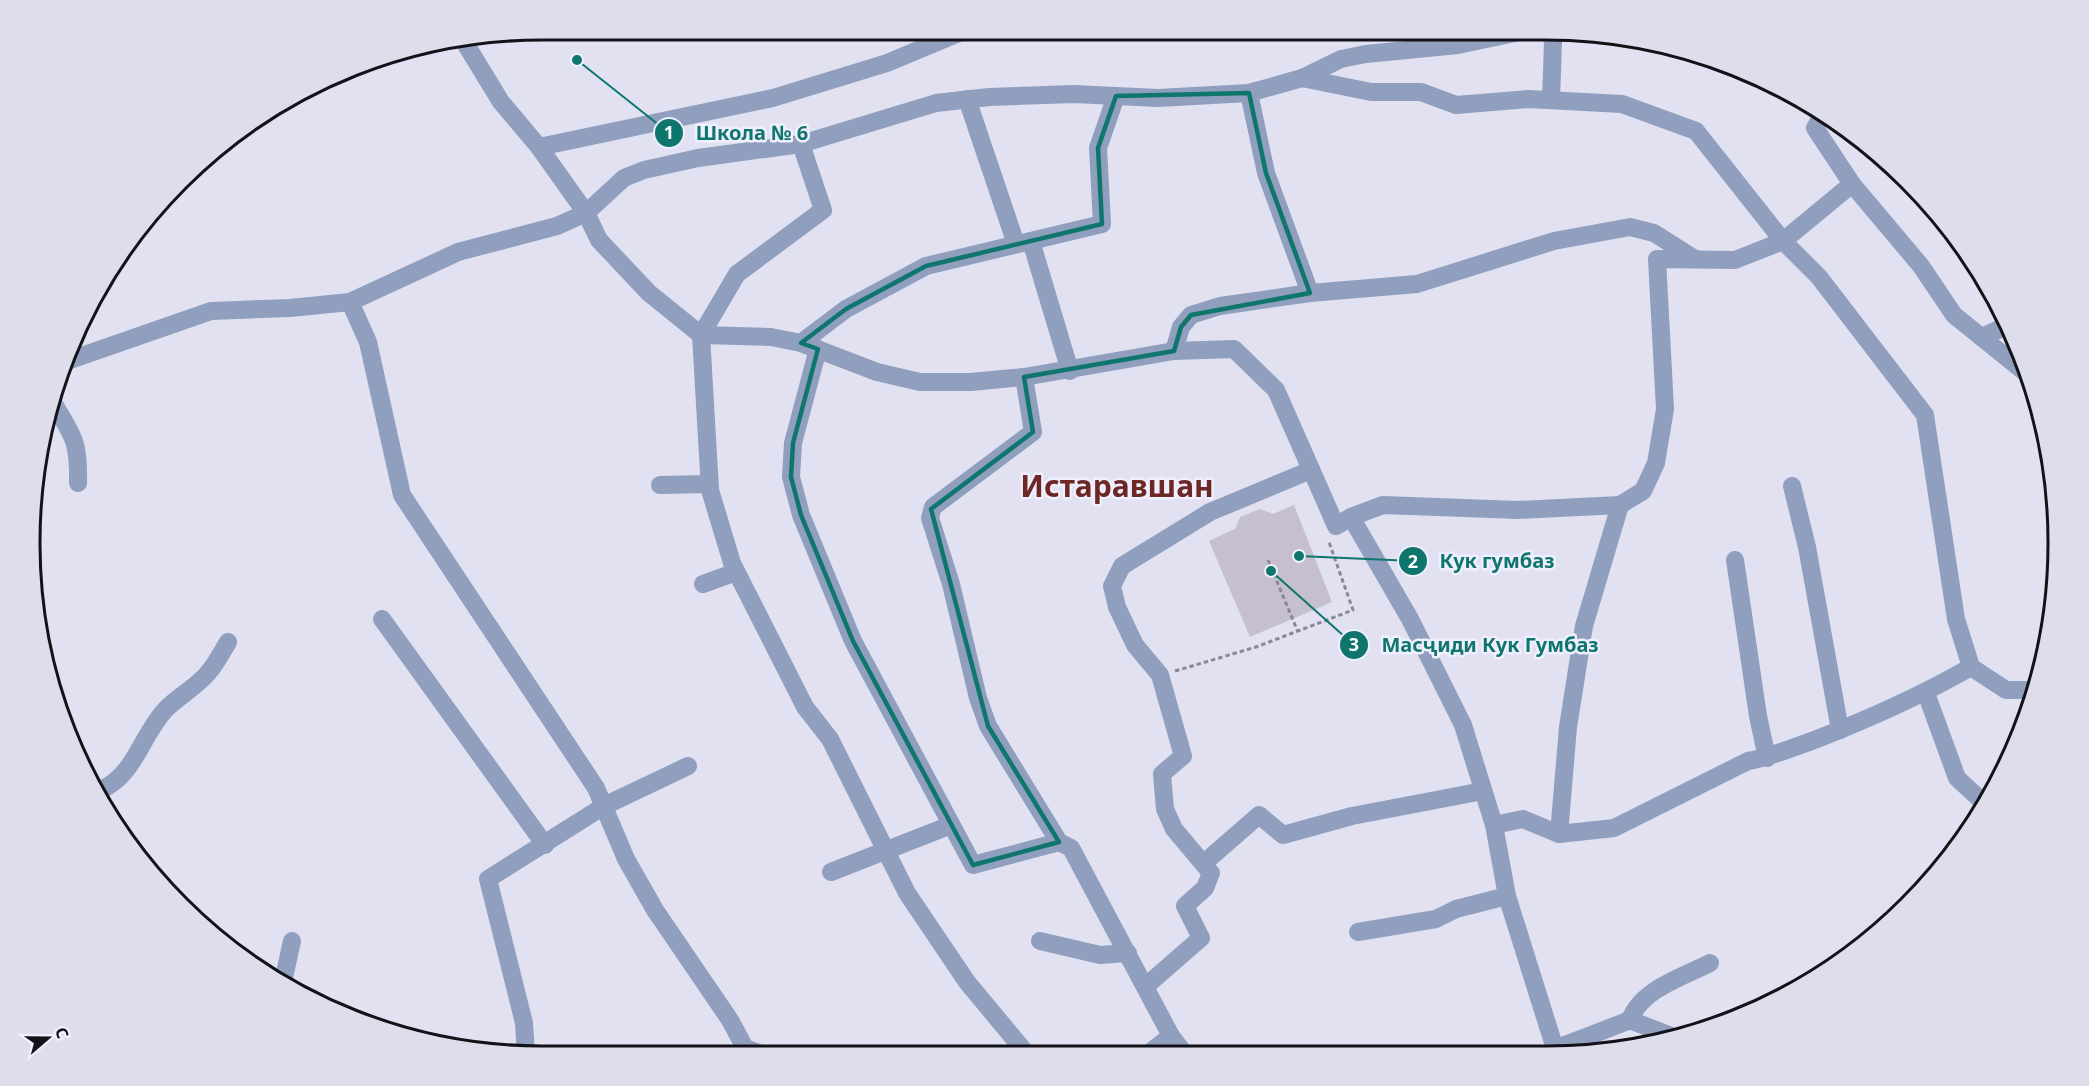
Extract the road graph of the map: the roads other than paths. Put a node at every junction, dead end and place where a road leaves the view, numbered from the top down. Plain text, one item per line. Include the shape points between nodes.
1 (942, 40) edge
2 (1482, 40) edge
3 (1553, 40) edge
4 (467, 47) edge
5 (1302, 78) junction
6 (1249, 93) junction
7 (1116, 96) junction
8 (967, 99) junction
9 (1551, 100) junction
10 (1819, 121) edge
11 (801, 144) junction
12 (539, 147) junction
13 (1852, 184) junction
14 (586, 213) junction
15 (1783, 241) junction
16 (1024, 242) junction
17 (1697, 260) junction
18 (1310, 293) junction
19 (350, 302) junction
20 (2000, 329) edge
21 (701, 335) junction
22 (1982, 337) junction
23 (801, 343) junction
24 (819, 349) junction
25 (1174, 351) junction
26 (76, 358) edge
27 (2015, 364) edge
28 (1070, 371) junction
29 (1024, 377) junction
30 (58, 411) edge
31 (1311, 470) junction
32 (78, 483) dead end
33 (709, 484) junction
34 (660, 485) dead end
35 (1792, 486) dead end
36 (1620, 505) junction
37 (1343, 522) junction
38 (1735, 560) dead end
39 (736, 572) junction
40 (703, 584) dead end
41 (382, 619) dead end
42 (228, 642) dead end
43 (1971, 667) junction
44 (2026, 690) edge
45 (1926, 693) junction
46 (1840, 730) junction
47 (1767, 758) junction
48 (688, 766) dead end
49 (105, 788) edge
50 (1483, 791) junction
51 (1979, 798) edge
52 (604, 806) junction
53 (951, 825) junction
54 (1494, 825) junction
55 (1559, 834) junction
56 (1059, 842) junction
57 (546, 845) junction
58 (886, 852) junction
59 (1204, 863) junction
60 (831, 872) dead end
61 (1508, 896) junction
62 (1358, 932) dead end
63 (292, 941) dead end
64 (1041, 941) dead end
65 (1128, 953) junction
66 (1710, 963) dead end
67 (285, 974) edge
68 (1146, 986) junction
69 (1630, 1020) junction
70 (1660, 1032) edge
71 (1171, 1036) junction
72 (525, 1045) edge
73 (1568, 1045) edge
74 (744, 1046) edge
75 (1020, 1046) edge
76 (1158, 1046) edge
77 (1179, 1046) edge
78 (1554, 1046) edge

1 - 12 street via 887,63 773,98
2 - 5 street via 1341,59
3 - 9 street
4 - 12 street via 501,102
5 - 6 street
5 - 9 street via 1371,92 1421,92 1456,105
6 - 7 street
6 - 18 street via 1266,173
7 - 8 street
7 - 16 street via 1098,148 1102,224
8 - 11 street via 936,103
8 - 16 street
9 - 15 street via 1622,104 1696,131
10 - 13 street via 1815,128
11 - 14 street via 644,170 624,178
11 - 21 street via 823,210 737,274
12 - 14 street
13 - 15 street
13 - 22 street via 1921,266 1954,315
14 - 19 street via 557,226 458,252
14 - 21 street via 599,240 649,294
15 - 17 street via 1735,260
15 - 43 street via 1819,277 1925,415 1956,619
16 - 23 street via 926,266 846,309
16 - 28 street
17 - 18 street via 1654,233 1630,227 1554,241 1417,284
17 - 36 street via 1657,259 1665,409 1656,463 1643,491
18 - 25 street via 1220,306 1191,315 1181,327
19 - 26 street via 211,311
19 - 52 street via 368,342 402,495 596,788
20 - 22 street
21 - 23 street via 771,337
21 - 33 street
22 - 27 street
23 - 24 street
24 - 29 street via 877,372 920,382
24 - 53 street via 793,442 791,477 801,515 853,641
25 - 28 street
25 - 31 street via 1234,349 1276,390
28 - 29 street
29 - 56 street via 1033,432 933,507 930,518 988,726
30 - 32 street via 79,452
31 - 37 street
31 - 59 street via 1210,512 1122,566 1112,586 1135,645 1160,675 1183,756 1162,774 1165,809 1174,829
33 - 34 street
33 - 39 street
35 - 46 street
36 - 37 street via 1518,510 1383,505
36 - 55 street via 1584,626 1568,727
37 - 50 street via 1410,619 1463,725
38 - 47 street
39 - 40 street
39 - 58 street via 805,707 830,739
41 - 57 street
42 - 49 street via 209,673 166,709 148,731 134,762
43 - 44 street via 2006,690
43 - 45 street
45 - 46 street
45 - 51 street via 1957,778
46 - 47 street
47 - 55 street via 1748,761 1614,828
48 - 52 street
50 - 54 street
50 - 59 street via 1352,816 1283,835 1259,815
52 - 57 street
52 - 74 street via 626,859 655,910
53 - 56 street via 973,865
53 - 58 street
54 - 55 street via 1523,819
54 - 61 street
56 - 65 street via 1071,848
57 - 72 street via 488,879 524,1023
58 - 60 street
58 - 75 street via 907,893 967,982
59 - 68 street via 1211,873 1205,888 1185,906 1201,938
61 - 62 street via 1456,909 1436,920
61 - 78 street
63 - 67 street
64 - 65 street via 1100,955
65 - 68 street
66 - 69 street via 1656,991 1634,1008
68 - 71 street
69 - 70 street
69 - 73 street
71 - 76 street
71 - 77 street

